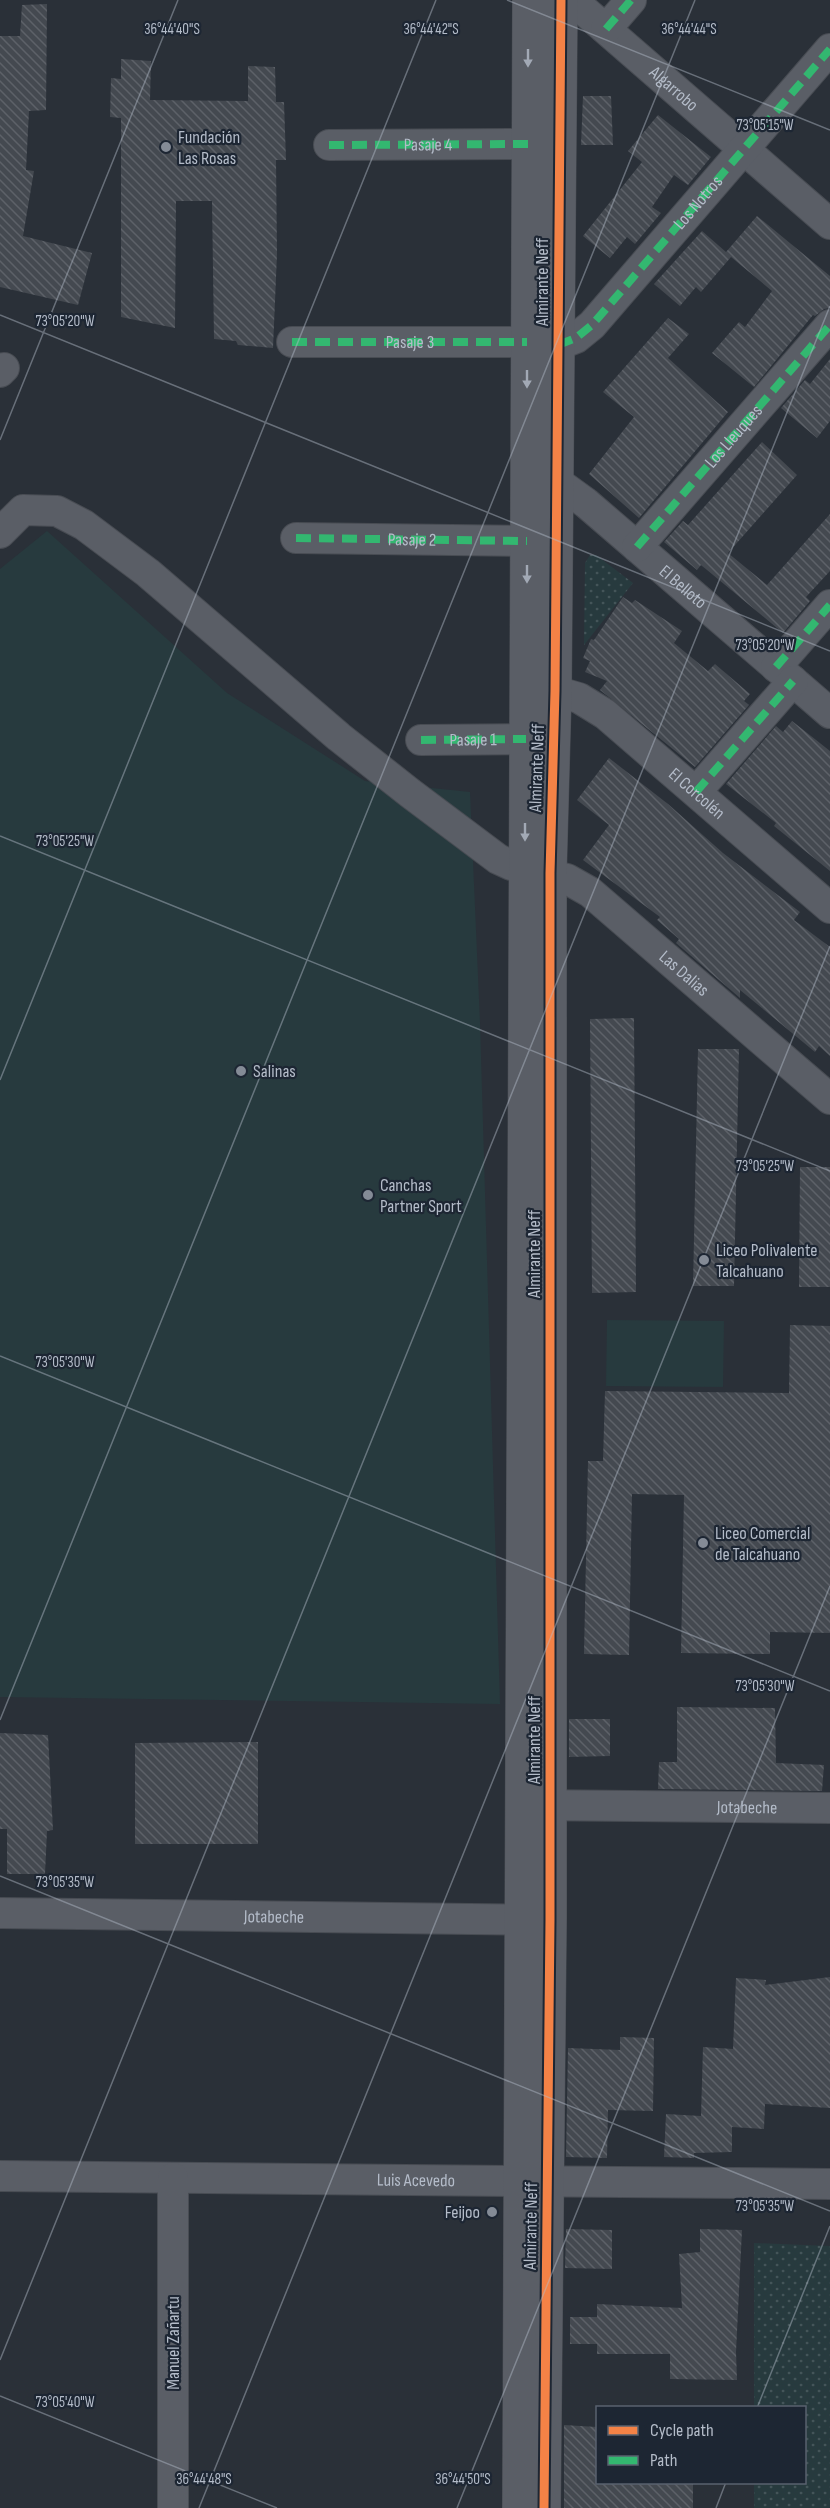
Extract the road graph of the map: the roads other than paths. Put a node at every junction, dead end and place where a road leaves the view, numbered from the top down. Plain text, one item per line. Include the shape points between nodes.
1 (529, 0) edge
2 (561, 0) edge
3 (572, 0) edge
4 (631, 0) edge
5 (606, 29) junction
6 (830, 49) edge
7 (329, 144) dead end
8 (528, 144) junction
9 (743, 148) junction
10 (830, 224) edge
11 (830, 325) edge
12 (292, 342) dead end
13 (543, 344) junction
14 (542, 481) junction
15 (0, 533) edge
16 (296, 538) dead end
17 (527, 541) junction
18 (637, 547) junction
19 (830, 605) edge
20 (784, 674) junction
21 (555, 691) junction
22 (830, 713) edge
23 (526, 739) junction
24 (421, 740) dead end
25 (696, 792) junction
26 (538, 871) junction
27 (830, 908) edge
28 (830, 1099) edge
29 (536, 1805) junction
30 (830, 1808) edge
31 (0, 1913) edge
32 (536, 1920) junction
33 (0, 2176) edge
34 (173, 2178) junction
35 (534, 2179) junction
36 (830, 2184) edge
37 (173, 2508) edge
38 (519, 2508) edge
39 (544, 2508) edge

1 -> 8 street, Almirante Neff
2 - 13 street, Almirante Neff
3 - 5 street, Algarrobo
4 - 5 street
5 - 9 street, Algarrobo
6 - 9 street, Los Notros
7 - 8 street, Pasaje 4
8 - 13 street, Almirante Neff
9 - 10 street, Algarrobo
9 - 13 street, Los Notros via 592,325 576,338
11 - 18 street, Los Lleuques
12 - 13 street, Pasaje 3
13 - 14 street, Almirante Neff
14 - 17 street, Almirante Neff
14 - 18 street, El Belloto via 586,503
14 - 21 street, Almirante Neff
15 - 26 street, Las Dalias via 23,510 57,511 84,525 148,573 410,793 498,859
16 - 17 street, Pasaje 2
17 -> 23 street, Almirante Neff
18 - 20 street, El Belloto
19 - 20 street
20 - 22 street, El Belloto
20 - 25 street
21 - 25 street, El Corcolén via 579,698 605,714
21 - 26 street, Almirante Neff
23 - 24 street, Pasaje 1
23 -> 26 street, Almirante Neff
25 - 27 street, El Corcolén
26 - 28 street, Las Dalias via 567,879 590,892
26 - 29 street, Almirante Neff
29 - 30 street, Jotabeche
29 - 32 street, Almirante Neff
31 - 32 street, Jotabeche
32 - 35 street, Almirante Neff
33 - 34 street, Luis Acevedo
34 - 35 street, Luis Acevedo
34 - 37 street, Manuel Zañartu
35 - 36 street, Luis Acevedo
35 - 38 street, Almirante Neff
35 - 39 street, Almirante Neff

